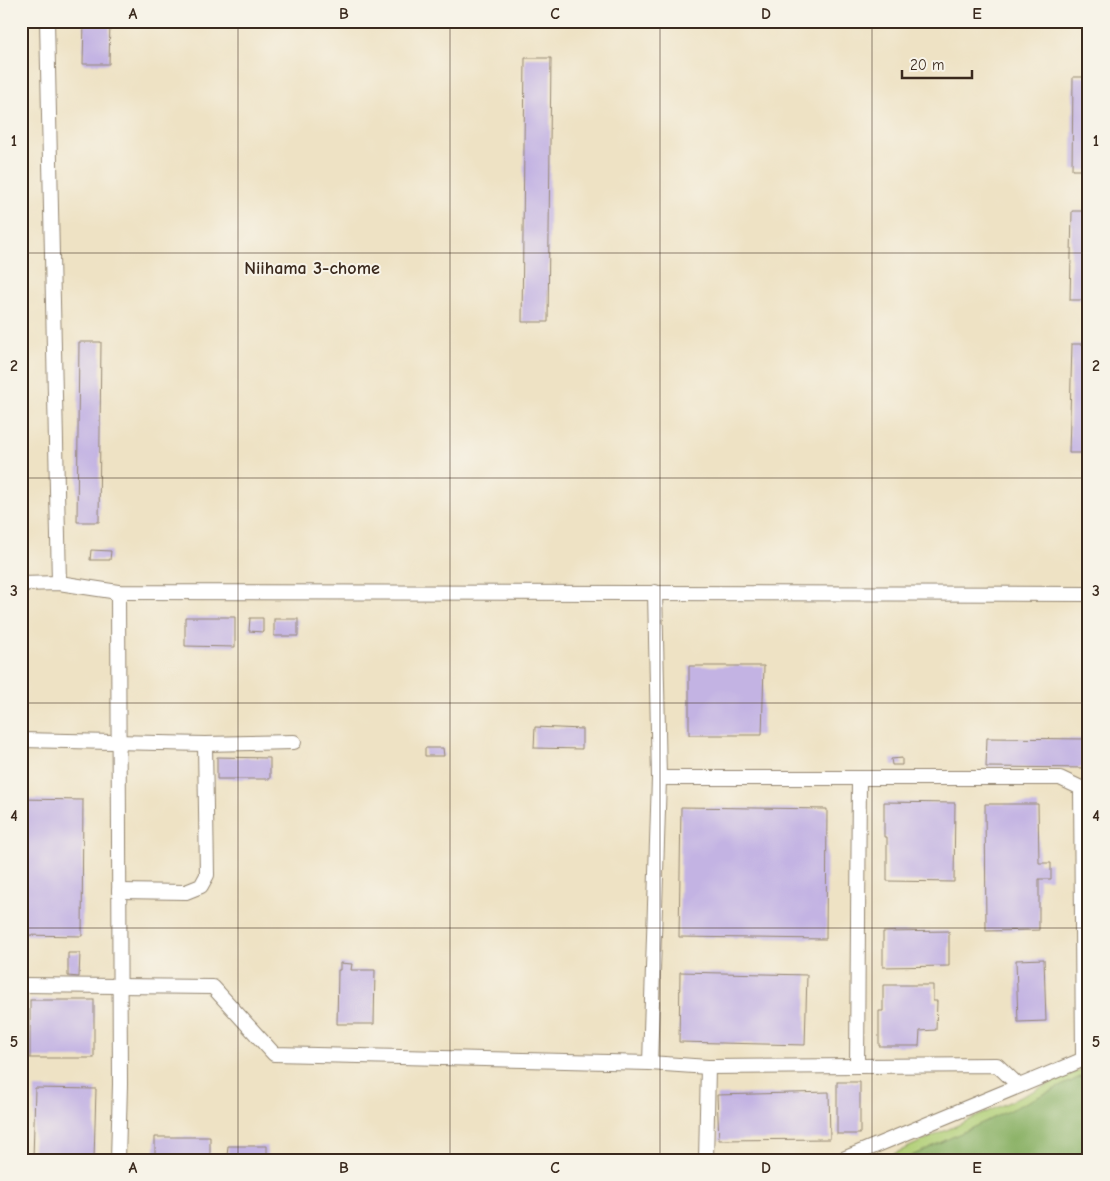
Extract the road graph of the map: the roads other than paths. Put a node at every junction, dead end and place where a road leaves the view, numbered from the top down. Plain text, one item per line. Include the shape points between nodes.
1 (47, 21) edge
2 (21, 584) edge
3 (59, 584) junction
4 (118, 592) junction
5 (654, 592) junction
6 (1089, 594) edge
7 (21, 740) edge
8 (118, 741) junction
9 (294, 742) dead end
10 (205, 744) junction
11 (659, 778) junction
12 (859, 778) junction
13 (1085, 788) edge
14 (119, 891) junction
15 (21, 985) edge
16 (119, 987) junction
17 (1086, 1058) edge
18 (650, 1063) junction
19 (857, 1066) junction
20 (708, 1068) junction
21 (1018, 1085) junction
22 (118, 1160) edge
23 (706, 1160) edge
24 (841, 1160) edge

1 - 3 lane
2 - 3 lane
3 - 4 lane
4 - 5 lane
4 - 8 lane
5 - 6 lane
5 - 11 lane
7 - 8 lane
8 - 10 lane
8 - 14 lane
9 - 10 lane
10 - 14 lane via 207,876 201,886 186,892
11 - 12 lane
11 - 18 lane
12 - 13 lane via 1060,778
12 - 19 lane
13 - 17 lane
14 - 16 lane
15 - 16 lane
16 - 18 lane via 213,987 274,1054
16 - 22 lane
17 - 21 lane
18 - 20 lane
19 - 20 lane
19 - 21 lane via 996,1066
20 - 23 lane
21 - 24 lane

